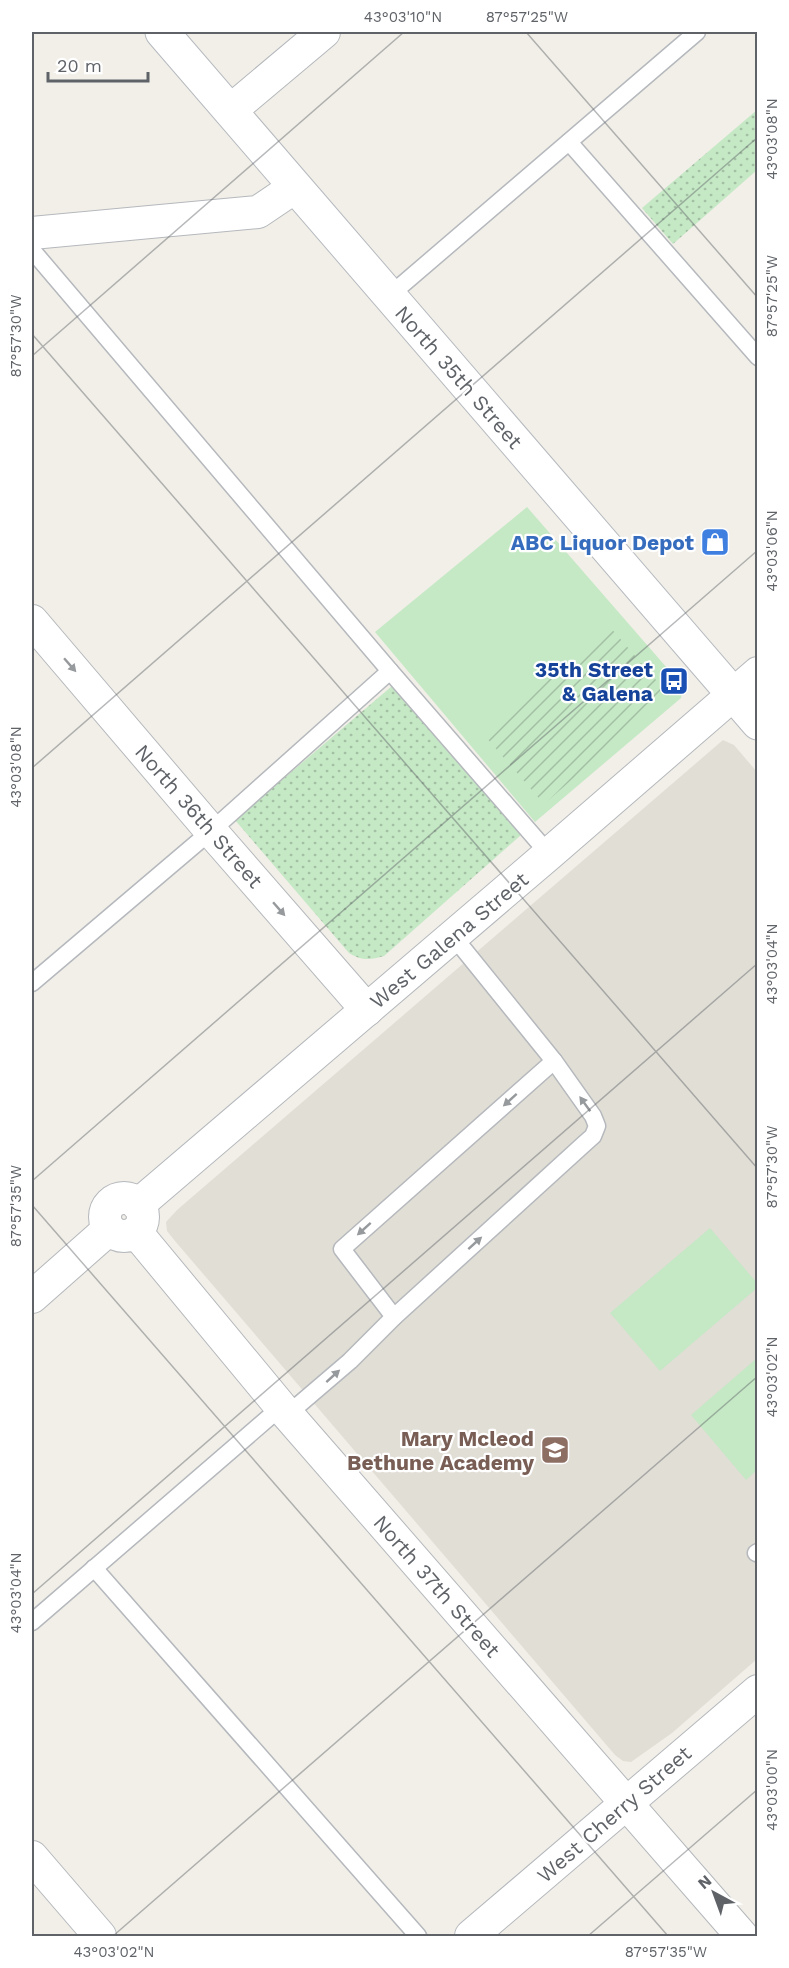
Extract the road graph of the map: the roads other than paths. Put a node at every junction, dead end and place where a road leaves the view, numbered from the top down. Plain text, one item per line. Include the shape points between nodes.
1 (162, 32) edge
2 (324, 32) edge
3 (697, 32) edge
4 (230, 111) junction
5 (569, 142) junction
6 (295, 187) junction
7 (32, 233) edge
8 (32, 250) edge
9 (389, 296) junction
10 (758, 357) edge
11 (32, 621) edge
12 (390, 671) junction
13 (758, 673) edge
14 (733, 695) junction
15 (758, 723) edge
16 (211, 831) junction
17 (549, 854) junction
18 (453, 936) junction
19 (32, 983) edge
20 (367, 1010) junction
21 (554, 1061) junction
22 (128, 1222) junction
23 (32, 1297) edge
24 (394, 1317) junction
25 (285, 1410) junction
26 (94, 1568) junction
27 (32, 1622) edge
28 (758, 1691) edge
29 (627, 1804) junction
30 (32, 1857) edge
31 (100, 1936) edge
32 (418, 1936) edge
33 (471, 1936) edge
34 (742, 1936) edge

1 - 4 main road, North 35th Street
2 - 4 street
3 - 5 lane
4 - 6 main road, North 35th Street
5 - 9 lane
5 - 10 lane
6 - 7 street via 258,212
6 - 9 main road, North 35th Street
8 - 12 lane
9 - 14 main road, North 35th Street
11 -> 16 street, North 36th Street
12 - 16 lane
12 - 17 lane
13 - 14 street, West Galena Street
14 - 15 main road, North 35th Street
14 - 17 street, West Galena Street
16 - 19 lane
16 -> 20 street, North 36th Street
17 - 18 street, West Galena Street
18 - 20 street, West Galena Street
18 - 21 lane
20 - 22 street, West Galena Street
24 -> 21 lane via 593,1136 597,1126 593,1116
21 -> 24 lane via 342,1249
22 - 23 street, West Galena Street
22 - 25 street, North 37th Street
25 -> 24 lane via 350,1361
25 - 26 lane
25 - 29 street, North 37th Street
26 - 27 lane
26 - 32 lane
28 - 29 street, West Cherry Street
29 - 33 street, West Cherry Street
29 - 34 street, North 37th Street
30 - 31 street

